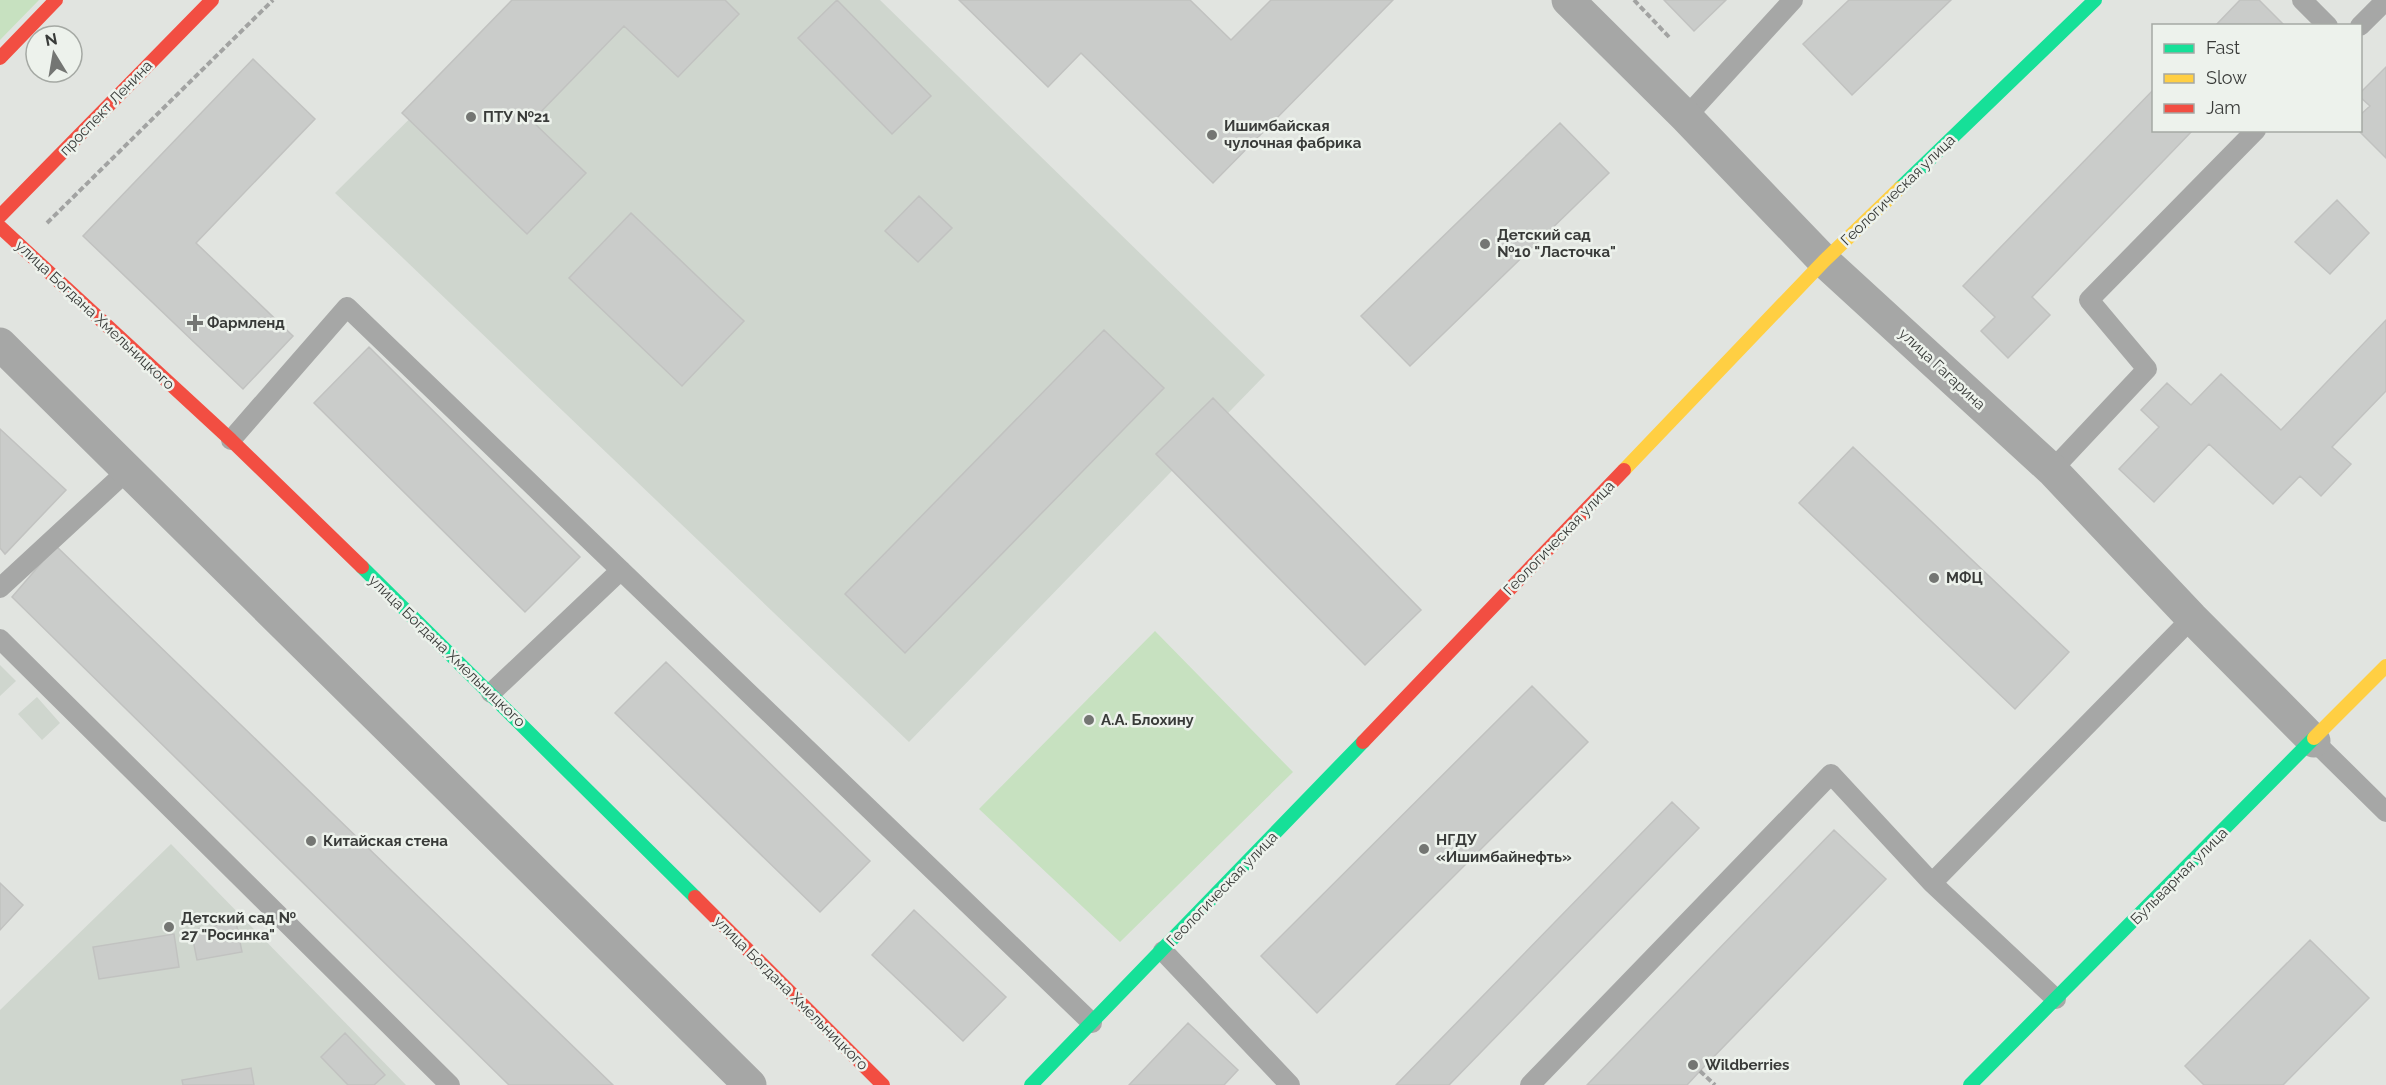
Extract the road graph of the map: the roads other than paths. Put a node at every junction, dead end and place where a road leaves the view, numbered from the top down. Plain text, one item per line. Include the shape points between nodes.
1 (56, 0) edge
2 (212, 0) edge
3 (1568, 0) edge
4 (1793, 0) edge
5 (2094, 0) edge
6 (2302, 0) edge
7 (2386, 0) edge
8 (2326, 24) edge
9 (2362, 24) edge
10 (0, 58) edge
11 (1686, 117) junction
12 (2254, 132) edge
13 (0, 216) edge
14 (0, 227) edge
15 (1824, 261) junction
16 (0, 344) edge
17 (231, 440) junction
18 (128, 470) junction
19 (2052, 470) junction
20 (621, 570) junction
21 (0, 588) edge
22 (2192, 618) junction
23 (0, 639) edge
24 (2386, 666) edge
25 (491, 693) junction
26 (2314, 741) junction
27 (2386, 812) edge
28 (1932, 883) junction
29 (1163, 951) junction
30 (2056, 999) junction
31 (1092, 1023) junction
32 (450, 1085) edge
33 (750, 1085) edge
34 (883, 1085) edge
35 (1031, 1085) edge
36 (1290, 1085) edge
37 (1530, 1085) edge
38 (1970, 1085) edge

1 - 10 street
2 - 13 street, проспект Ленина
3 - 11 street, улица Гагарина
4 - 11 lane
5 - 15 street, Геологическая улица
6 - 8 lane
7 - 9 lane
11 - 15 street, улица Гагарина
12 - 19 lane via 2089,300 2147,369
14 - 17 street, улица Богдана Хмельницкого
15 - 19 street, улица Гагарина
15 - 29 street, Геологическая улица
16 - 18 street
17 - 20 lane via 347,307
17 - 25 street, улица Богдана Хмельницкого
18 - 21 lane
18 - 33 street
19 - 22 street, улица Гагарина
20 - 25 lane
20 - 31 lane
22 - 26 street, улица Гагарина
22 - 28 lane
23 - 32 lane
24 - 26 street, Бульварная улица
25 - 34 street, улица Богдана Хмельницкого
26 - 27 lane
26 - 30 street, Бульварная улица
28 - 30 lane
28 - 37 lane via 1831,774
29 - 31 street, Геологическая улица
29 - 36 lane
30 - 38 street, Бульварная улица
31 - 35 street, Геологическая улица

